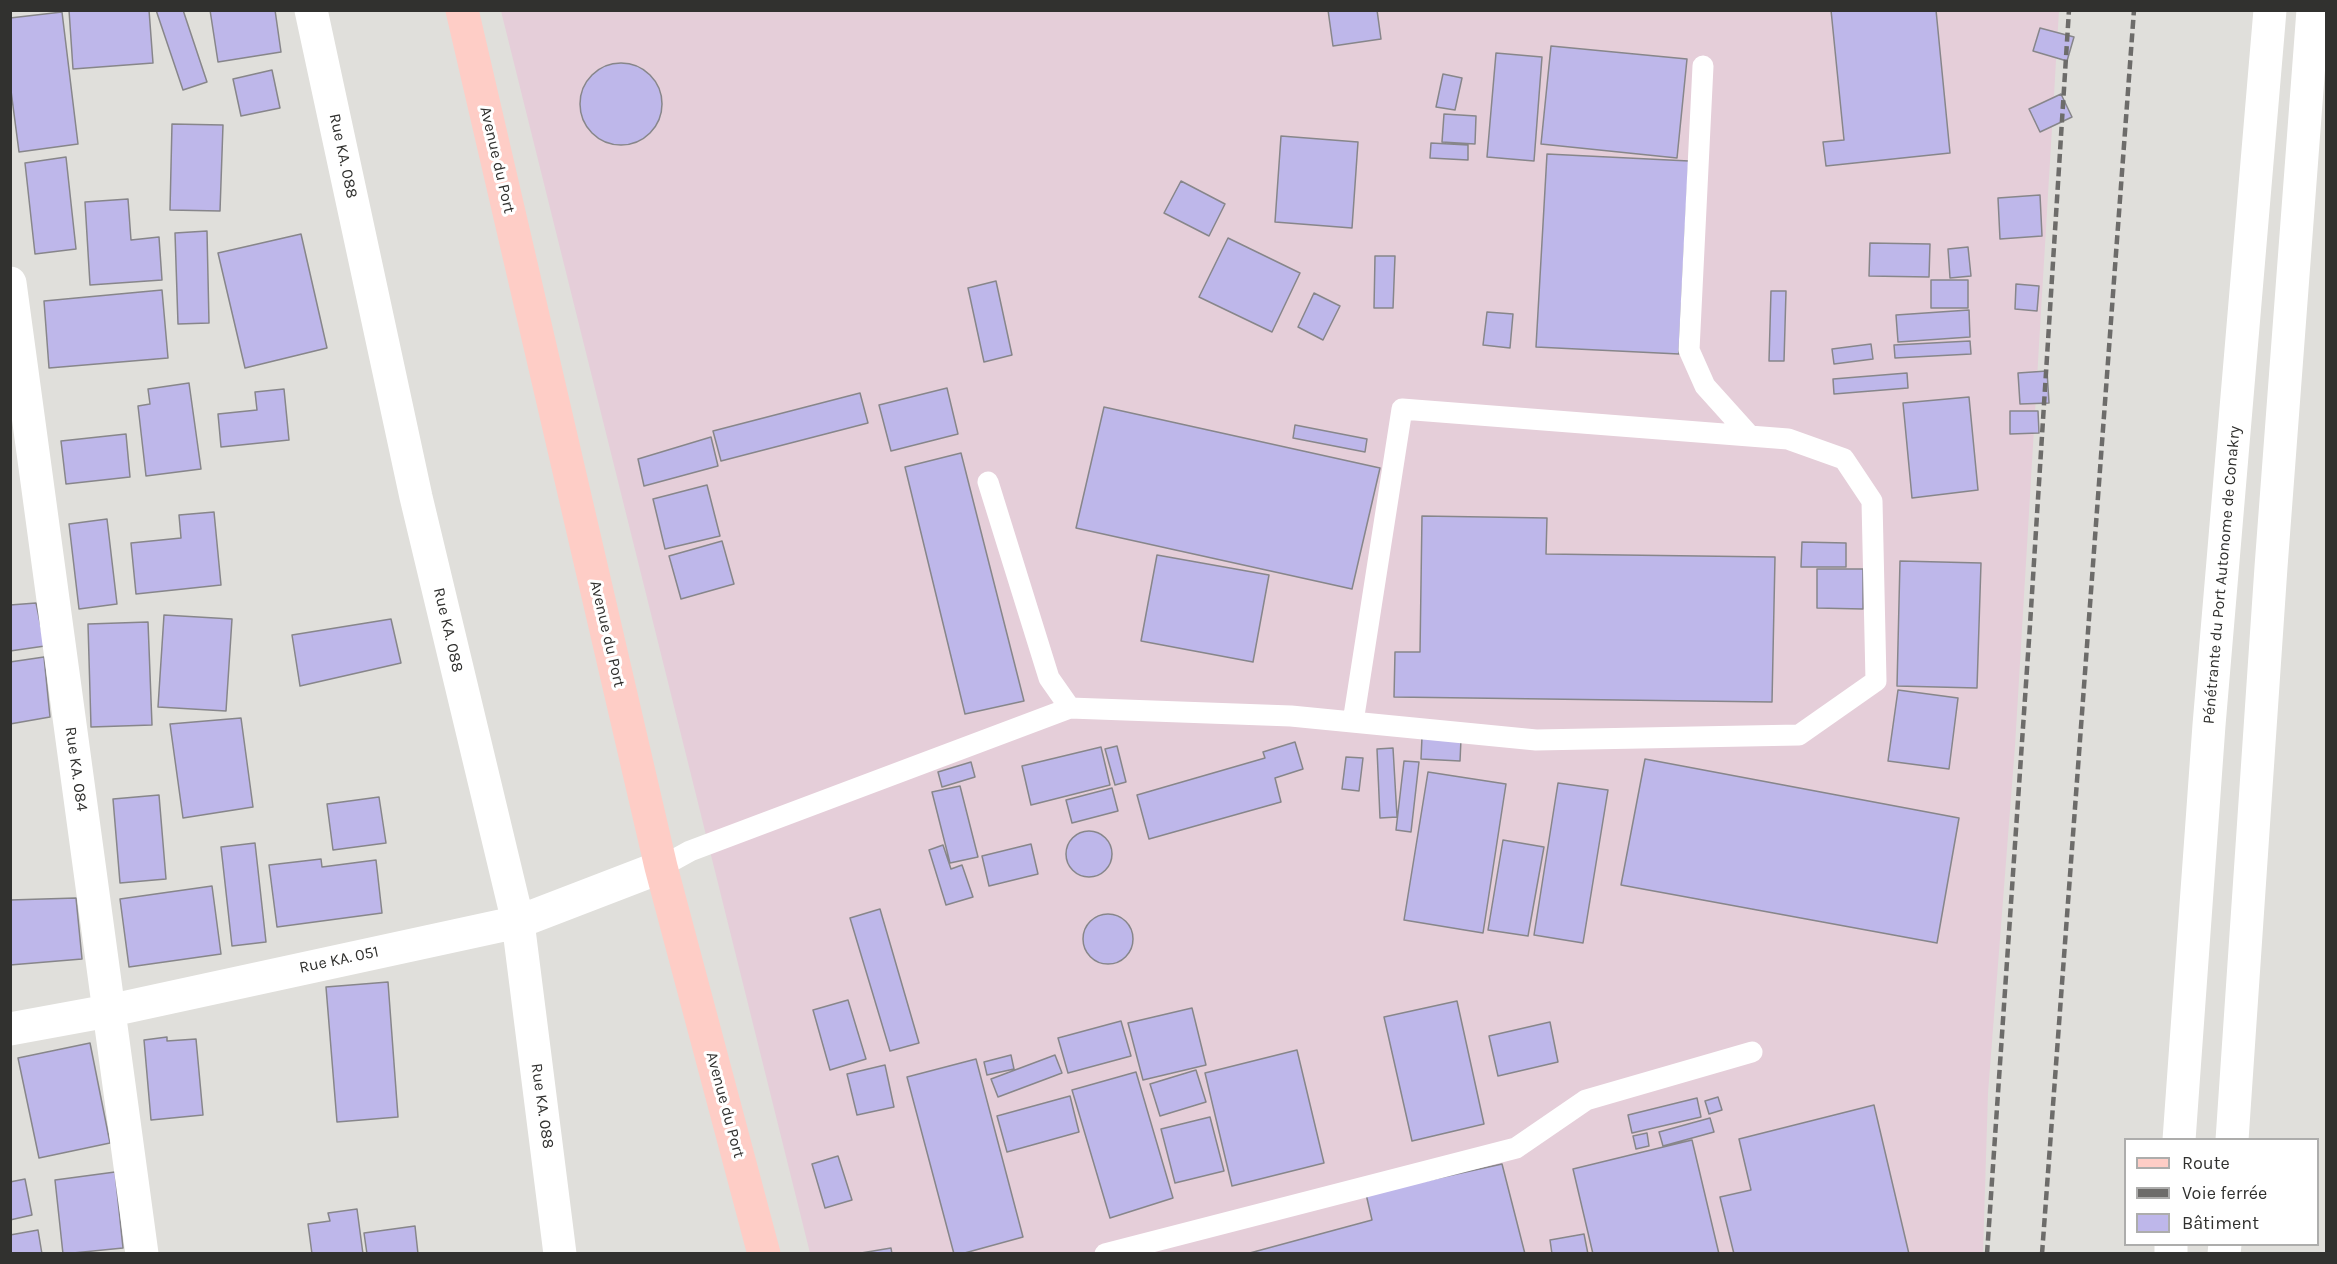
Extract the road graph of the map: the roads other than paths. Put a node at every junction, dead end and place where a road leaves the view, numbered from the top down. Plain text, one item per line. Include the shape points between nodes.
1 (311, 10) edge
2 (462, 10) edge
3 (2270, 10) edge
4 (2313, 10) edge
5 (1703, 66) dead end
6 (10, 284) edge
7 (1750, 436) junction
8 (988, 482) dead end
9 (1070, 708) junction
10 (1353, 722) junction
11 (661, 867) junction
12 (518, 921) junction
13 (108, 1011) junction
14 (10, 1029) edge
15 (1752, 1052) dead end
16 (2179, 1138) edge
17 (2232, 1138) edge
18 (142, 1254) edge
19 (560, 1254) edge
20 (764, 1254) edge
21 (1105, 1254) edge

1 - 12 street, Rue KA. 088 via 416,497
2 - 11 main road, Avenue du Port
3 - 16 street, Pénétrante du Port Autonome de Conakry via 2210,713
4 - 17 street
5 - 7 lane via 1689,350 1705,386
6 - 13 street, Rue KA. 084
7 - 10 lane via 1402,409
7 - 10 lane via 1788,439 1844,459 1872,501 1876,681 1799,735 1536,741
8 - 9 lane via 1049,678
9 - 10 lane
9 - 11 lane via 690,851
11 - 12 street, Rue KA. 051
11 - 20 main road, Avenue du Port
12 - 13 street, Rue KA. 051
12 - 19 street, Rue KA. 088
13 - 14 street, Rue KA. 051
13 - 18 street, Rue KA. 084
15 - 21 lane via 1586,1100 1516,1148

